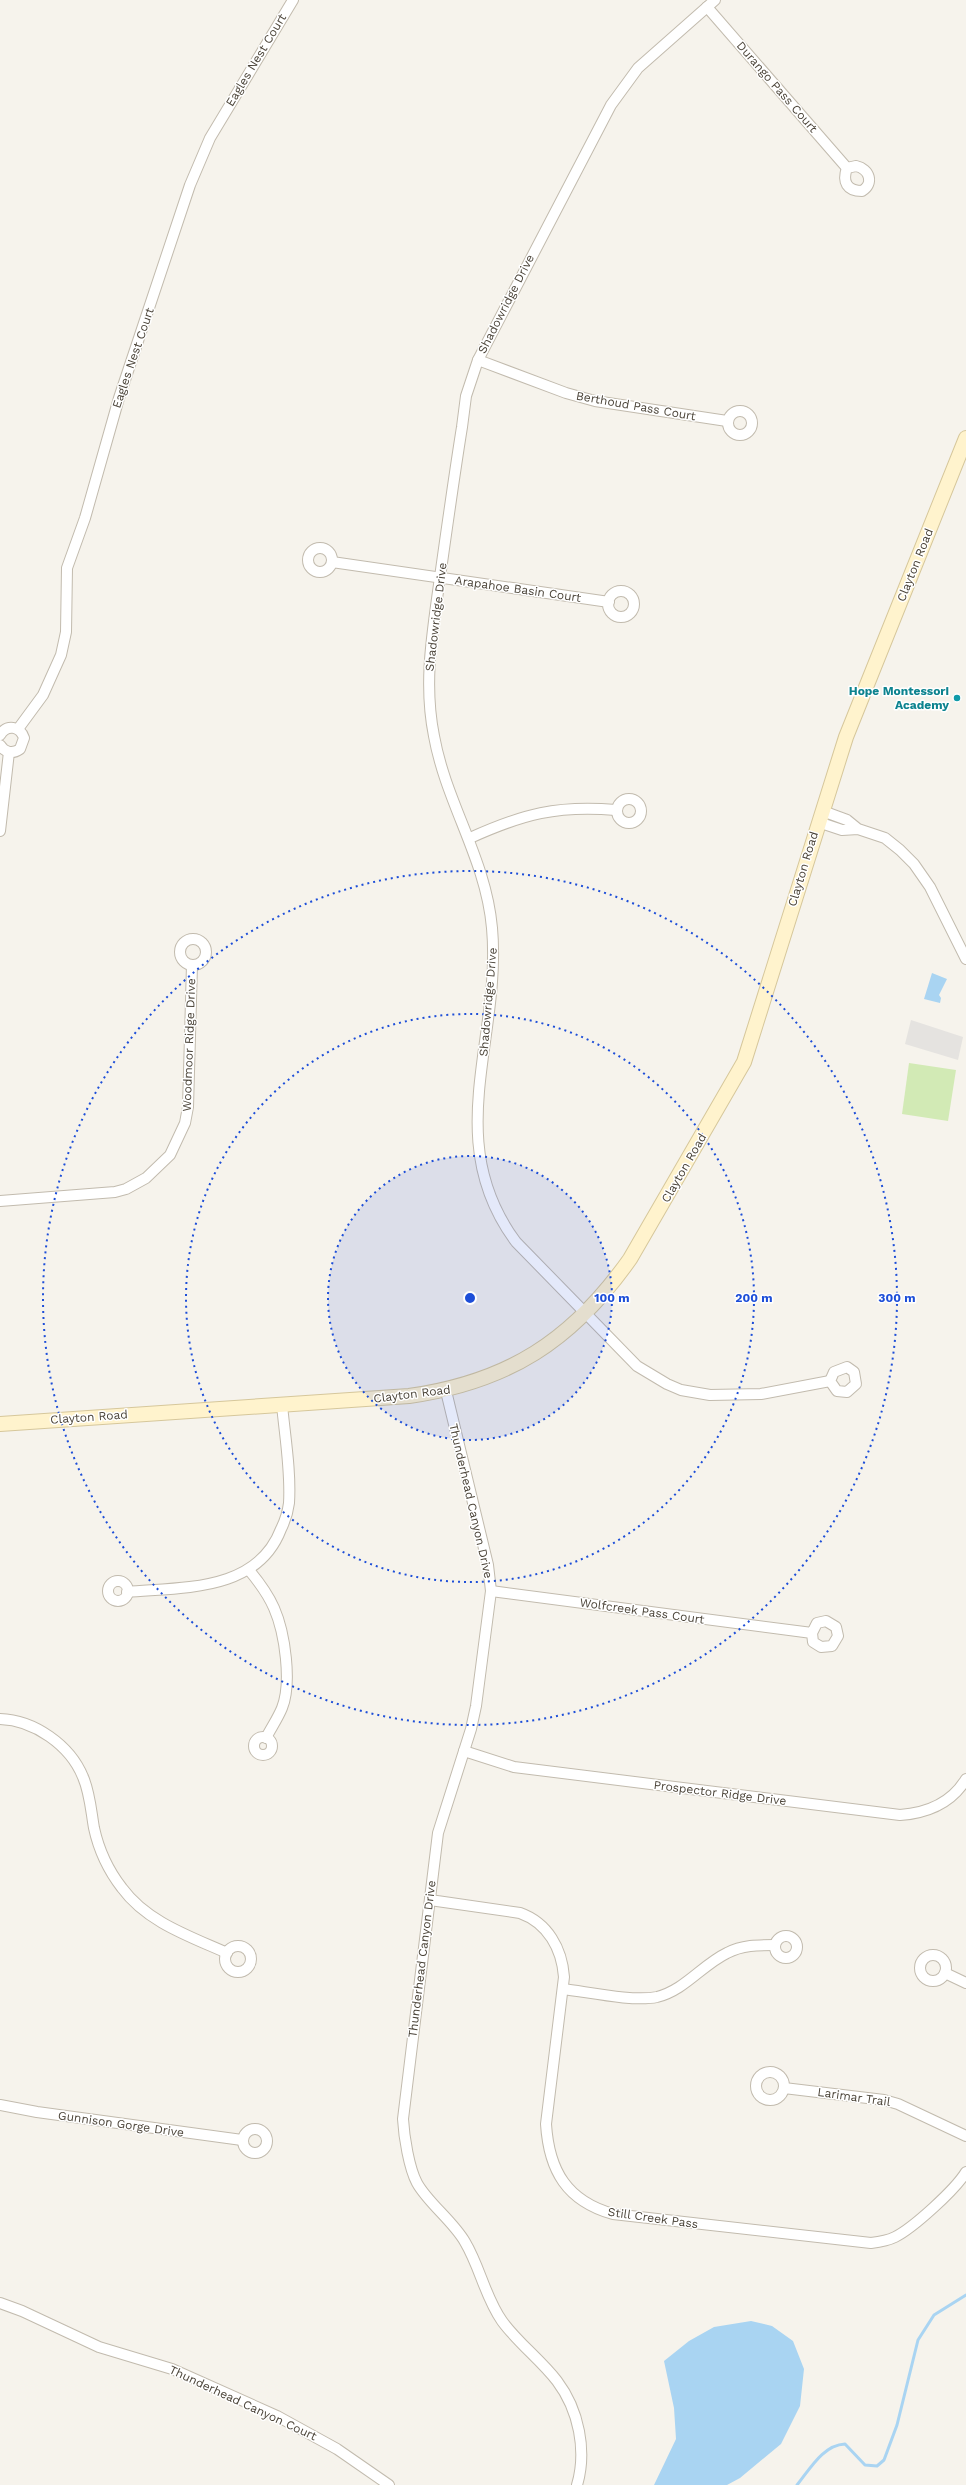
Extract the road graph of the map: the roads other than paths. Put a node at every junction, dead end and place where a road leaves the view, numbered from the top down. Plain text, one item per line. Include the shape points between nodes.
1 (293, 0) edge
2 (715, 0) edge
3 (706, 7) junction
4 (847, 168) dead end
5 (478, 360) junction
6 (727, 421) dead end
7 (966, 438) edge
8 (332, 562) dead end
9 (440, 578) junction
10 (608, 602) dead end
11 (18, 729) junction
12 (0, 735) edge
13 (0, 745) edge
14 (10, 752) junction
15 (616, 810) dead end
16 (820, 816) junction
17 (0, 831) edge
18 (470, 838) junction
19 (966, 959) edge
20 (192, 965) dead end
21 (0, 1200) edge
22 (586, 1313) junction
23 (830, 1381) dead end
24 (446, 1391) junction
25 (282, 1405) junction
26 (0, 1424) edge
27 (249, 1570) junction
28 (491, 1591) junction
29 (128, 1592) dead end
30 (812, 1633) dead end
31 (0, 1719) edge
32 (266, 1738) dead end
33 (464, 1751) junction
34 (966, 1781) edge
35 (430, 1900) junction
36 (775, 1945) dead end
37 (227, 1953) dead end
38 (945, 1973) dead end
39 (966, 1983) edge
40 (563, 1989) junction
41 (784, 2088) dead end
42 (0, 2105) edge
43 (966, 2136) edge
44 (242, 2140) dead end
45 (966, 2172) edge
46 (0, 2303) edge
47 (388, 2485) edge
48 (578, 2485) edge

1 - 11 street, Eagles Nest Court via 210,138 190,185 119,398 86,518 67,568 66,632 61,655 42,695
2 - 3 street, Shadowridge Drive
3 - 4 street, Durango Pass Court
3 - 5 street, Shadowridge Drive via 638,68 610,105
5 - 6 street, Berthoud Pass Court via 566,393 595,401
5 - 9 street, Shadowridge Drive via 466,396
7 - 16 main road, Clayton Road via 846,737
8 - 9 street, Arapahoe Basin Court
9 - 10 street, Arapahoe Basin Court
9 - 18 street, Shadowridge Drive via 429,662 430,713 444,777
11 - 12 street via 6,728
11 - 14 street via 24,738 22,746 17,751
13 - 14 street
14 - 17 street
15 - 18 street via 564,808 544,811 519,817
16 - 19 street via 824,824 842,830 858,829 885,838 914,864 930,887
16 - 22 main road, Clayton Road via 756,1027 741,1067 630,1260 612,1285
18 - 22 street, Shadowridge Drive via 487,891 493,940 492,975 477,1107 477,1142 482,1170 492,1203 509,1232
20 - 21 street, Woodmoor Ridge Drive via 188,1107 185,1123 170,1155 146,1178 115,1192
22 - 23 street, Shadowridge Drive via 637,1366 681,1390 710,1395 761,1394
22 - 24 main road, Clayton Road via 566,1332 528,1358 478,1381
24 - 25 main road, Clayton Road
24 - 28 street, Thunderhead Canyon Drive via 488,1565
25 - 26 main road, Clayton Road
25 - 27 street via 289,1505 277,1540 266,1555
27 - 29 street via 216,1583
27 - 32 street via 275,1609 286,1666 282,1708
28 - 30 street, Wolfcreek Pass Court
28 - 33 street, Thunderhead Canyon Drive via 476,1706
31 - 37 street via 22,1722 41,1731 74,1761 84,1778 96,1839 104,1860 132,1900 167,1926
33 - 34 street, Prospector Ridge Drive via 514,1767 900,1816 926,1812 939,1806
33 - 35 street, Thunderhead Canyon Drive via 438,1833
35 - 40 street, Still Creek Pass via 532,1917 548,1933 560,1952
35 - 48 street, Thunderhead Canyon Drive via 403,2119 405,2144 417,2184 465,2240 497,2313 558,2382 564,2393 580,2437 582,2456
36 - 40 street via 752,1946 725,1953 675,1990 656,1997 639,1998
38 - 39 street
40 - 45 street, Still Creek Pass via 546,2124 547,2143 551,2159 568,2188 577,2198 600,2210 628,2216 870,2243 883,2241 904,2232
41 - 43 street, Larimar Trail via 884,2100
42 - 44 street, Gunnison Gorge Drive
46 - 47 street, Thunderhead Canyon Court via 99,2347 172,2369 277,2416 337,2449

